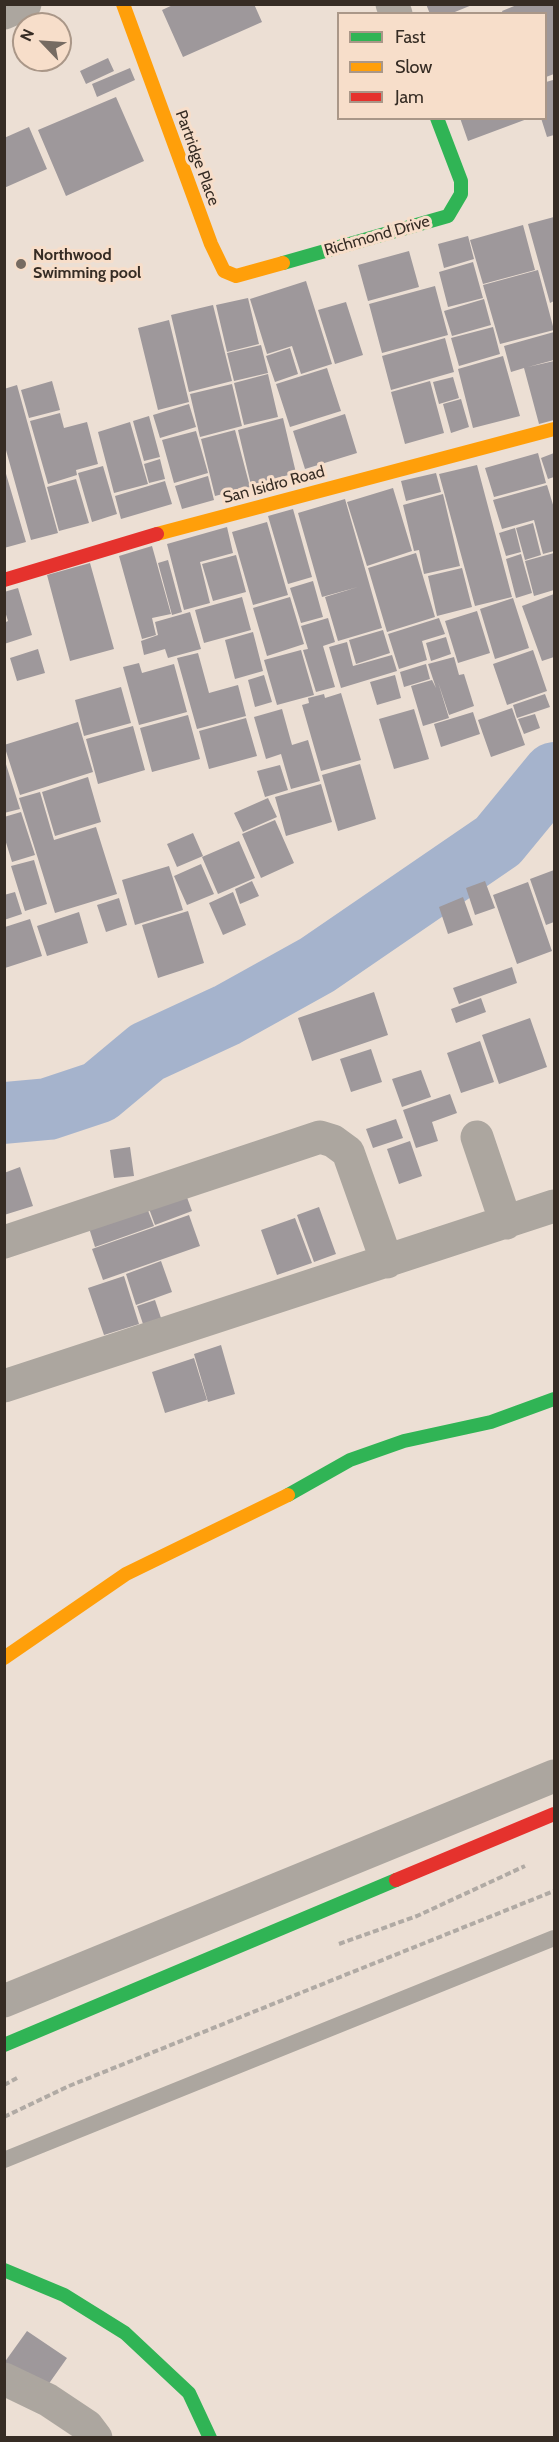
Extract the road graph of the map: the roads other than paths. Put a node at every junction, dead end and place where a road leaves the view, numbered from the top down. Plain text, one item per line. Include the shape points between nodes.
1 (25, 4) edge
2 (123, 4) edge
3 (4, 13) edge
4 (438, 120) edge
5 (275, 265) joint
6 (555, 429) edge
7 (4, 580) edge
8 (477, 1137) dead end
9 (555, 1206) edge
10 (506, 1223) junction
11 (4, 1242) edge
12 (387, 1262) junction
13 (4, 1386) edge
14 (555, 1399) edge
15 (4, 1658) edge
16 (555, 1776) edge
17 (555, 1814) edge
18 (555, 1938) edge
19 (4, 2001) edge
20 (4, 2045) edge
21 (4, 2160) edge
22 (4, 2270) edge
23 (4, 2379) edge
24 (96, 2438) edge
25 (210, 2438) edge

1 - 3 street
2 - 5 street, Partridge Place via 224,271 236,276
4 - 5 street, Richmond Drive via 461,181 461,194 448,216
6 - 7 street, San Isidro Road via 171,530
8 - 10 street
9 - 10 street
10 - 12 street
11 - 12 street via 320,1137 348,1152
12 - 13 street
14 - 15 street via 491,1422 404,1441 350,1460 284,1497 126,1574
16 - 19 street
17 - 20 street
18 - 21 lane
22 - 25 street via 64,2295 125,2332 189,2393
23 - 24 street via 48,2400 87,2426

